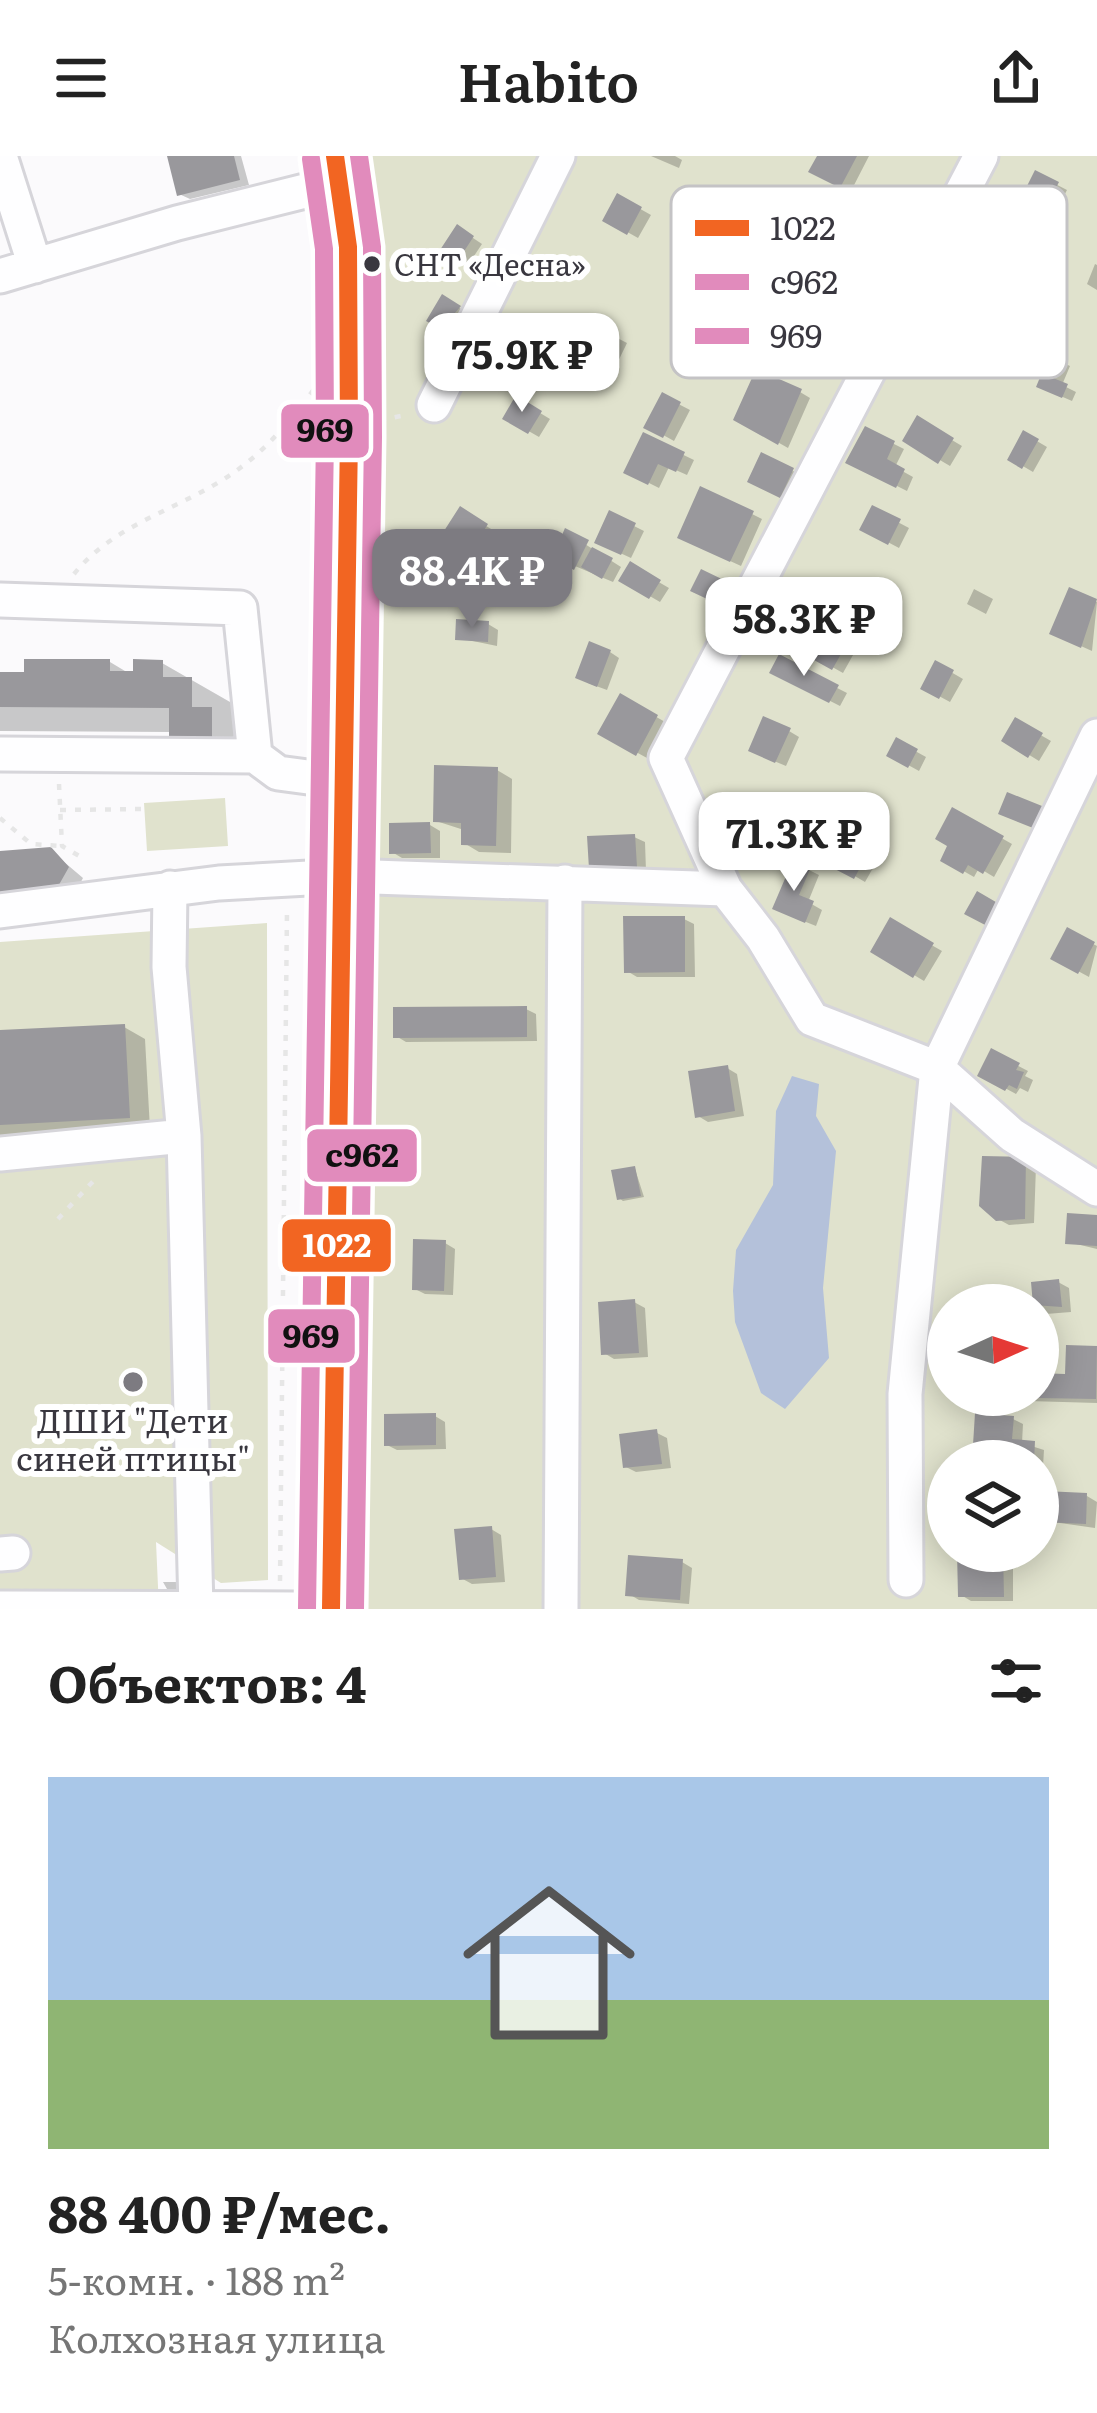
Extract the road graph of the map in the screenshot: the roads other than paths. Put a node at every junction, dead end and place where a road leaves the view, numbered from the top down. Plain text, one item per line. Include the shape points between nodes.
1 (0, 156) edge
2 (558, 156) edge
3 (981, 156) edge
4 (338, 169) edge
5 (965, 186) edge
6 (35, 266) junction
7 (0, 276) edge
8 (865, 378) edge
9 (434, 405) road end
10 (0, 600) edge
11 (1097, 736) edge
12 (0, 754) edge
13 (255, 756) junction
14 (345, 782) junction
15 (345, 876) junction
16 (566, 881) junction
17 (170, 888) junction
18 (725, 889) junction
19 (0, 911) edge
20 (938, 1068) junction
21 (184, 1136) junction
22 (0, 1154) edge
23 (1097, 1189) edge
24 (906, 1580) dead end
25 (110, 1607) edge
26 (0, 1608) edge
27 (196, 1608) edge
28 (289, 1608) edge
29 (332, 1609) edge
30 (561, 1609) edge

1 - 6 street
2 - 9 street
3 - 5 street
4 - 6 street
4 - 14 street via 348,247
6 - 7 street
8 - 18 street via 666,758
10 - 13 street via 240,608
11 - 20 street
12 - 13 street
13 - 14 street via 278,773
14 - 15 street
15 - 16 street
15 - 17 street
15 - 29 street
16 - 18 street
16 - 30 street
17 - 19 street
17 - 21 street
18 - 20 street via 812,1019
20 - 23 street via 1012,1135
20 - 24 street via 905,1394
21 - 22 street
21 - 27 street
25 - 26 street
25 - 27 street
27 - 28 street

